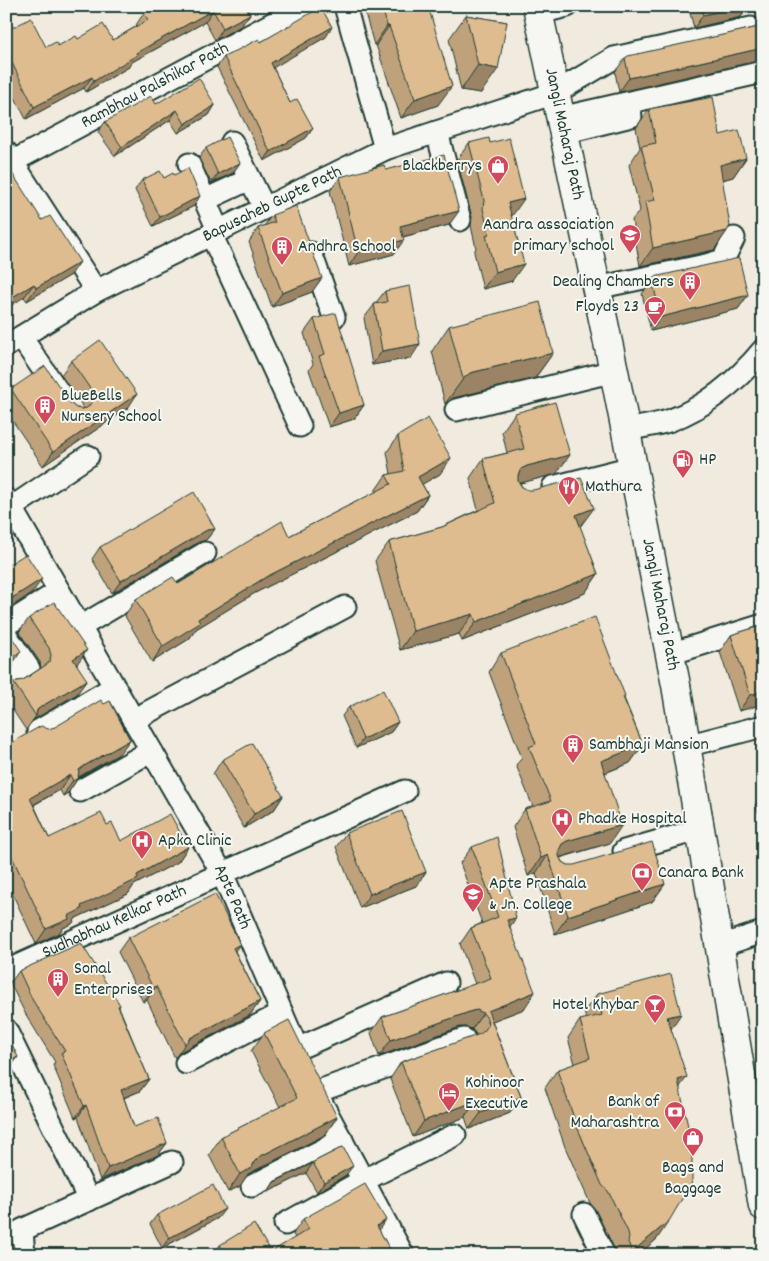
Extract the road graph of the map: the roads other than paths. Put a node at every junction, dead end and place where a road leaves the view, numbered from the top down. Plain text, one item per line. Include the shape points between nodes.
1 (305, 6) edge
2 (345, 6) edge
3 (567, 6) edge
4 (538, 10) edge
5 (751, 28) edge
6 (763, 72) edge
7 (699, 103) edge
8 (559, 115) junction
9 (437, 132) junction
10 (232, 142) edge
11 (385, 149) junction
12 (8, 159) edge
13 (189, 164) dead end
14 (250, 179) junction
15 (205, 200) junction
16 (264, 207) junction
17 (460, 220) edge
18 (214, 232) junction
19 (306, 238) edge
20 (734, 238) dead end
21 (596, 288) junction
22 (96, 291) junction
23 (334, 317) edge
24 (14, 342) edge
25 (763, 350) edge
26 (614, 372) junction
27 (456, 410) dead end
28 (71, 411) edge
29 (300, 426) dead end
30 (626, 430) junction
31 (88, 456) dead end
32 (633, 467) junction
33 (536, 492) edge
34 (9, 504) edge
35 (205, 553) dead end
36 (59, 591) junction
37 (345, 607) dead end
38 (6, 625) edge
39 (763, 625) edge
40 (80, 627) junction
41 (6, 635) edge
42 (670, 654) junction
43 (6, 684) edge
44 (114, 687) junction
45 (133, 720) junction
46 (763, 726) edge
47 (38, 731) edge
48 (686, 746) junction
49 (151, 751) junction
50 (80, 791) edge
51 (406, 791) dead end
52 (700, 829) junction
53 (604, 857) edge
54 (222, 873) junction
55 (763, 932) edge
56 (720, 946) junction
57 (6, 971) edge
58 (446, 983) dead end
59 (282, 1014) junction
60 (6, 1030) edge
61 (464, 1039) edge
62 (186, 1063) dead end
63 (306, 1071) junction
64 (455, 1135) dead end
65 (342, 1140) junction
66 (172, 1162) dead end
67 (362, 1181) junction
68 (252, 1186) edge
69 (89, 1200) junction
70 (763, 1206) edge
71 (584, 1214) dead end
72 (285, 1224) dead end
73 (24, 1255) edge
74 (403, 1255) edge
75 (604, 1255) edge

1 - 12 street, Rambhau Palshikar Path
2 - 11 street
3 - 4 street
4 - 8 main road, Jangli Maharaj Path
5 - 8 street via 614,58
6 - 8 street
7 - 8 street via 635,115
8 - 9 street, Bapusaheb Gupte Path
8 - 21 main road, Jangli Maharaj Path
9 - 11 street, Bapusaheb Gupte Path
9 - 17 street
10 - 14 street
11 - 16 street, Bapusaheb Gupte Path via 293,203
12 - 22 street
13 - 15 street
14 - 15 street
14 - 16 street
15 - 18 street
16 - 18 street, Bapusaheb Gupte Path
18 - 22 street, Bapusaheb Gupte Path
18 - 29 street
19 - 23 street
20 - 21 street via 723,260
21 - 26 main road, Jangli Maharaj Path
22 - 24 street, Bapusaheb Gupte Path
24 - 28 street
25 - 30 street via 700,407 669,421
26 - 27 street
26 - 30 main road, Jangli Maharaj Path
30 - 32 main road, Jangli Maharaj Path
31 - 34 street
32 - 33 street
32 - 42 main road, Jangli Maharaj Path
34 - 36 street, Apte Path
35 - 40 street
36 - 38 street
36 - 40 street, Apte Path
37 - 45 street
39 - 42 street
40 - 44 street, Apte Path
41 - 43 street via 29,669
42 - 48 main road, Jangli Maharaj Path
44 - 45 street, Apte Path
44 - 47 street
45 - 49 street, Apte Path
46 - 48 street
48 - 52 main road, Jangli Maharaj Path
49 - 50 street
49 - 54 street, Apte Path
51 - 54 street, Sudhabhau Kelkar Path
52 - 53 street
52 - 56 main road, Jangli Maharaj Path
54 - 57 street, Sudhabhau Kelkar Path
54 - 59 street, Apte Path
55 - 56 street
56 - 70 main road, Jangli Maharaj Path
58 - 63 street
59 - 62 street
59 - 63 street, Apte Path
60 - 69 street
61 - 63 street
63 - 65 street, Apte Path
64 - 67 street
65 - 67 street, Apte Path
65 - 68 street
66 - 69 street
67 - 72 street
67 - 74 street, Apte Path
69 - 73 street via 22,1230
71 - 75 street

